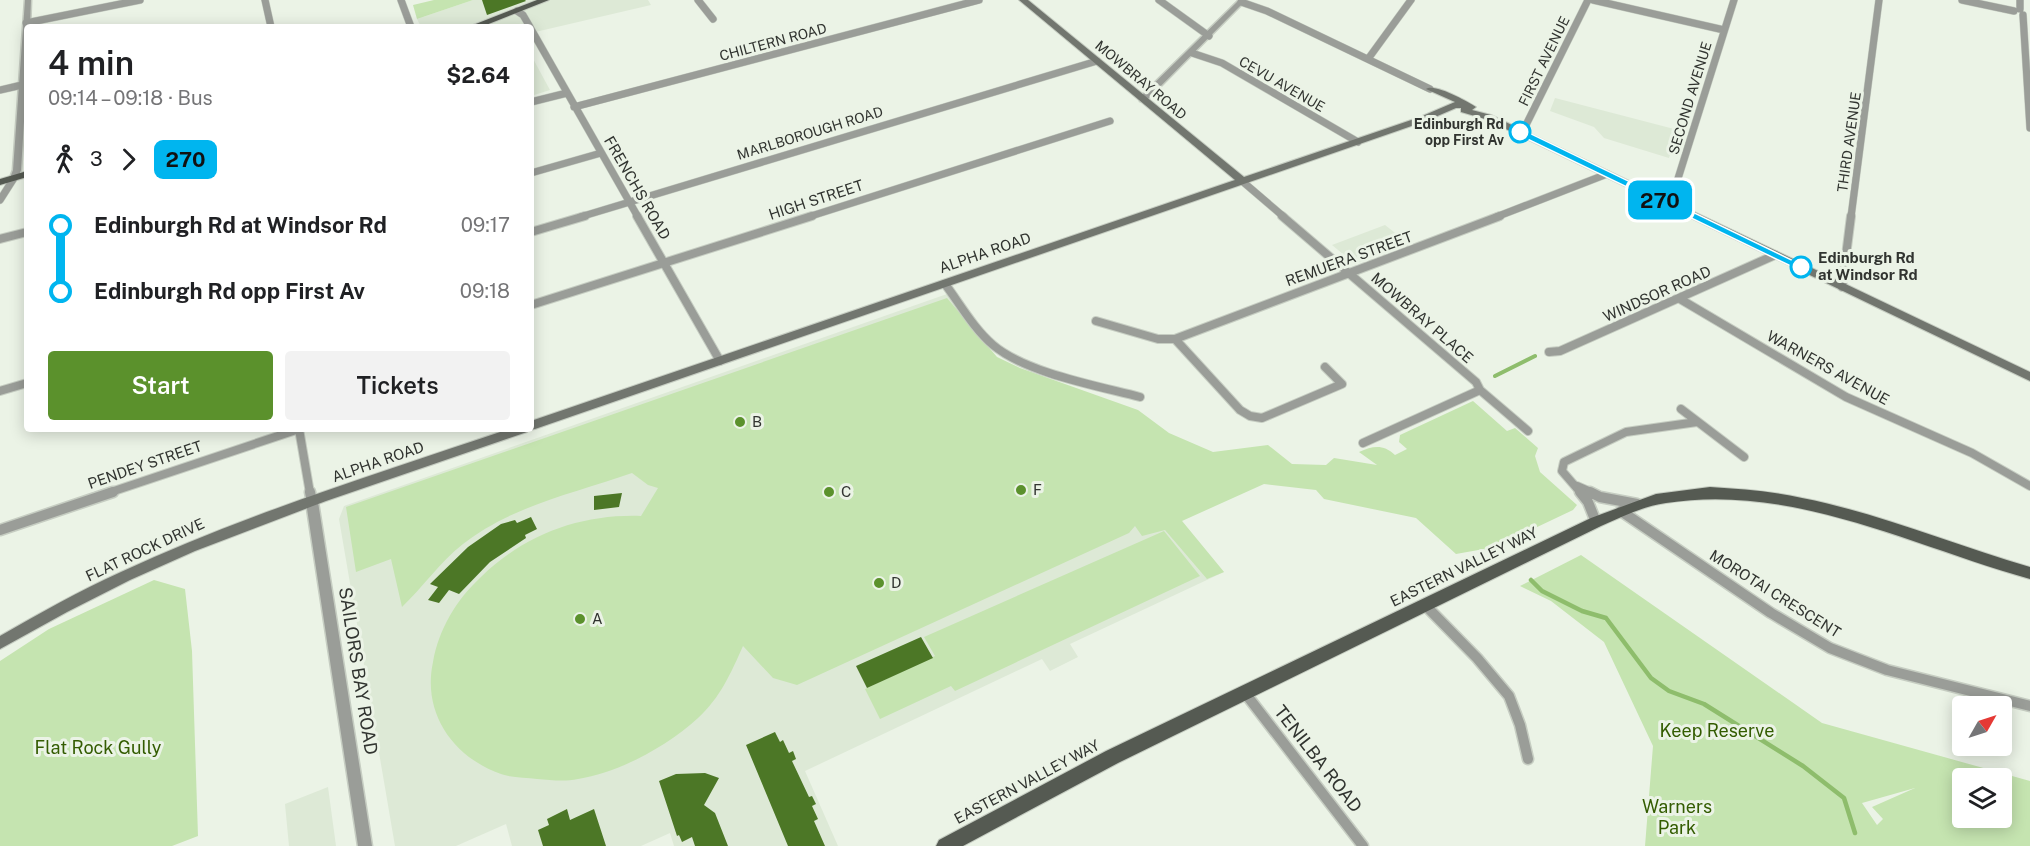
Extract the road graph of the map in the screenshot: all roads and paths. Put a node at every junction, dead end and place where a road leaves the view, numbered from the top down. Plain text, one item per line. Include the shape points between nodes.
1 (28, 0) edge
2 (140, 0) edge
3 (265, 0) edge
4 (400, 0) edge
5 (545, 0) edge
6 (698, 0) edge
7 (979, 0) edge
8 (1023, 0) edge
9 (1159, 0) edge
10 (1411, 0) edge
11 (1588, 0) edge
12 (1593, 0) edge
13 (1734, 0) edge
14 (1879, 0) edge
15 (1962, 0) edge
16 (2020, 0) edge
17 (1242, 1) edge
18 (517, 11) junction
19 (2024, 13) edge
20 (713, 19) dead end
21 (26, 24) joint
22 (270, 24) edge
23 (410, 24) edge
24 (481, 24) edge
25 (528, 24) edge
26 (1724, 30) junction
27 (534, 35) edge
28 (1209, 36) junction
29 (1192, 53) junction
30 (24, 55) edge
31 (1368, 60) junction
32 (1097, 61) junction
33 (22, 86) junction
34 (1430, 89) junction
35 (0, 90) edge
36 (567, 93) junction
37 (1443, 96) junction
38 (1143, 99) junction
39 (534, 101) edge
40 (1461, 105) junction
41 (574, 107) junction
42 (1448, 108) junction
43 (1475, 110) junction
44 (1110, 121) dead end
45 (2030, 128) edge
46 (1522, 133) junction
47 (1358, 142) junction
48 (601, 153) junction
49 (534, 172) edge
50 (1607, 174) junction
51 (24, 175) edge
52 (14, 178) junction
53 (1242, 181) junction
54 (0, 182) edge
55 (0, 200) edge
56 (629, 202) junction
57 (1670, 204) junction
58 (534, 231) edge
59 (24, 233) edge
60 (0, 239) edge
61 (1775, 255) junction
62 (664, 264) junction
63 (1348, 272) junction
64 (945, 284) junction
65 (1842, 286) junction
66 (1680, 299) junction
67 (534, 304) edge
68 (1096, 321) dead end
69 (1175, 339) junction
70 (1549, 352) dead end
71 (720, 361) junction
72 (1325, 367) dead end
73 (2030, 378) edge
74 (24, 384) edge
75 (1480, 390) junction
76 (0, 391) edge
77 (1140, 397) dead end
78 (1681, 409) dead end
79 (1697, 422) junction
80 (534, 425) edge
81 (1528, 431) dead end
82 (290, 432) edge
83 (300, 432) edge
84 (514, 432) edge
85 (1363, 443) dead end
86 (1744, 457) dead end
87 (1572, 483) junction
88 (2030, 486) edge
89 (312, 502) junction
90 (1637, 504) junction
91 (1621, 511) junction
92 (1596, 522) junction
93 (0, 530) edge
94 (2030, 573) edge
95 (1426, 606) junction
96 (0, 643) edge
97 (1245, 693) junction
98 (2030, 706) edge
99 (1528, 759) dead end
100 (365, 846) edge
101 (945, 846) edge
102 (1363, 846) edge

1 - 21 street
2 - 21 street
3 - 22 street
4 - 23 street
5 - 18 main road
6 - 20 street
7 - 41 street, CHILTERN ROAD
8 - 32 main road, MOWBRAY ROAD
9 - 28 street
10 - 31 street
11 - 46 street, FIRST AVENUE
12 - 26 street
13 - 26 street, SECOND AVENUE
14 - 65 street, THIRD AVENUE
15 - 19 street
16 - 19 street
17 - 28 street
17 - 31 street
18 - 24 main road
18 - 25 street, FRENCHS ROAD
19 - 45 street
26 - 57 street, SECOND AVENUE
27 - 36 street, FRENCHS ROAD
28 - 29 street
29 - 38 street
29 - 47 street, CEVU AVENUE via 1222,63
30 - 33 street
31 - 34 street
32 - 38 main road, MOWBRAY ROAD
32 - 56 street, MARLBOROUGH ROAD
33 - 35 street
33 - 52 street
34 - 37 main road
34 - 43 main road
36 - 39 street
36 - 41 street, FRENCHS ROAD
37 - 40 main road
37 - 42 main road via 1450,102
38 - 53 main road, MOWBRAY ROAD
40 - 42 main road, ALPHA ROAD
40 - 43 main road
41 - 48 street, FRENCHS ROAD
42 - 43 main road
42 - 47 main road, ALPHA ROAD
43 - 46 main road
44 - 62 street, HIGH STREET
46 - 50 main road
47 - 53 main road, ALPHA ROAD
48 - 49 street
48 - 56 street, FRENCHS ROAD
50 - 57 main road
50 - 63 street, REMUERA STREET
51 - 52 main road
52 - 54 main road
52 - 55 street
53 - 63 street, MOWBRAY PLACE
53 - 64 main road, ALPHA ROAD
56 - 58 street, MARLBOROUGH ROAD
56 - 62 street, FRENCHS ROAD
57 - 61 main road
59 - 60 street
61 - 65 main road
61 - 66 street, WINDSOR ROAD
62 - 67 street, HIGH STREET
62 - 71 street, FRENCHS ROAD
63 - 69 street, REMUERA STREET
63 - 75 street, MOWBRAY PLACE via 1476,382
64 - 71 main road, ALPHA ROAD
64 - 77 street via 993,345 1004,353
65 - 73 main road
66 - 70 street, WINDSOR ROAD via 1560,351
66 - 88 street, WARNERS AVENUE via 1846,397 1972,453
68 - 69 street, REMUERA STREET via 1158,339
69 - 72 street via 1240,410 1256,418 1342,384
71 - 80 main road, ALPHA ROAD
74 - 76 street
75 - 81 street, MOWBRAY PLACE
75 - 85 street
78 - 79 street
79 - 86 street
79 - 87 street via 1634,430 1569,459 1561,466
82 - 93 street, PENDEY STREET
83 - 89 street
84 - 89 main road, ALPHA ROAD
87 - 90 street via 1600,497
87 - 92 street via 1588,502
89 - 96 main road, FLAT ROCK DRIVE via 173,554 67,604
89 - 100 street, SAILORS BAY ROAD
90 - 91 main road, EASTERN VALLEY WAY
90 - 94 main road, EASTERN VALLEY WAY via 1699,493 1780,500 1833,512
91 - 92 main road, EASTERN VALLEY WAY
91 - 98 street, MOROTAI CRESCENT via 1830,648 1887,669
92 - 95 main road, EASTERN VALLEY WAY
95 - 97 main road, EASTERN VALLEY WAY
95 - 99 street via 1509,696
97 - 101 main road, EASTERN VALLEY WAY via 1112,757
97 - 102 street, TENILBA ROAD

